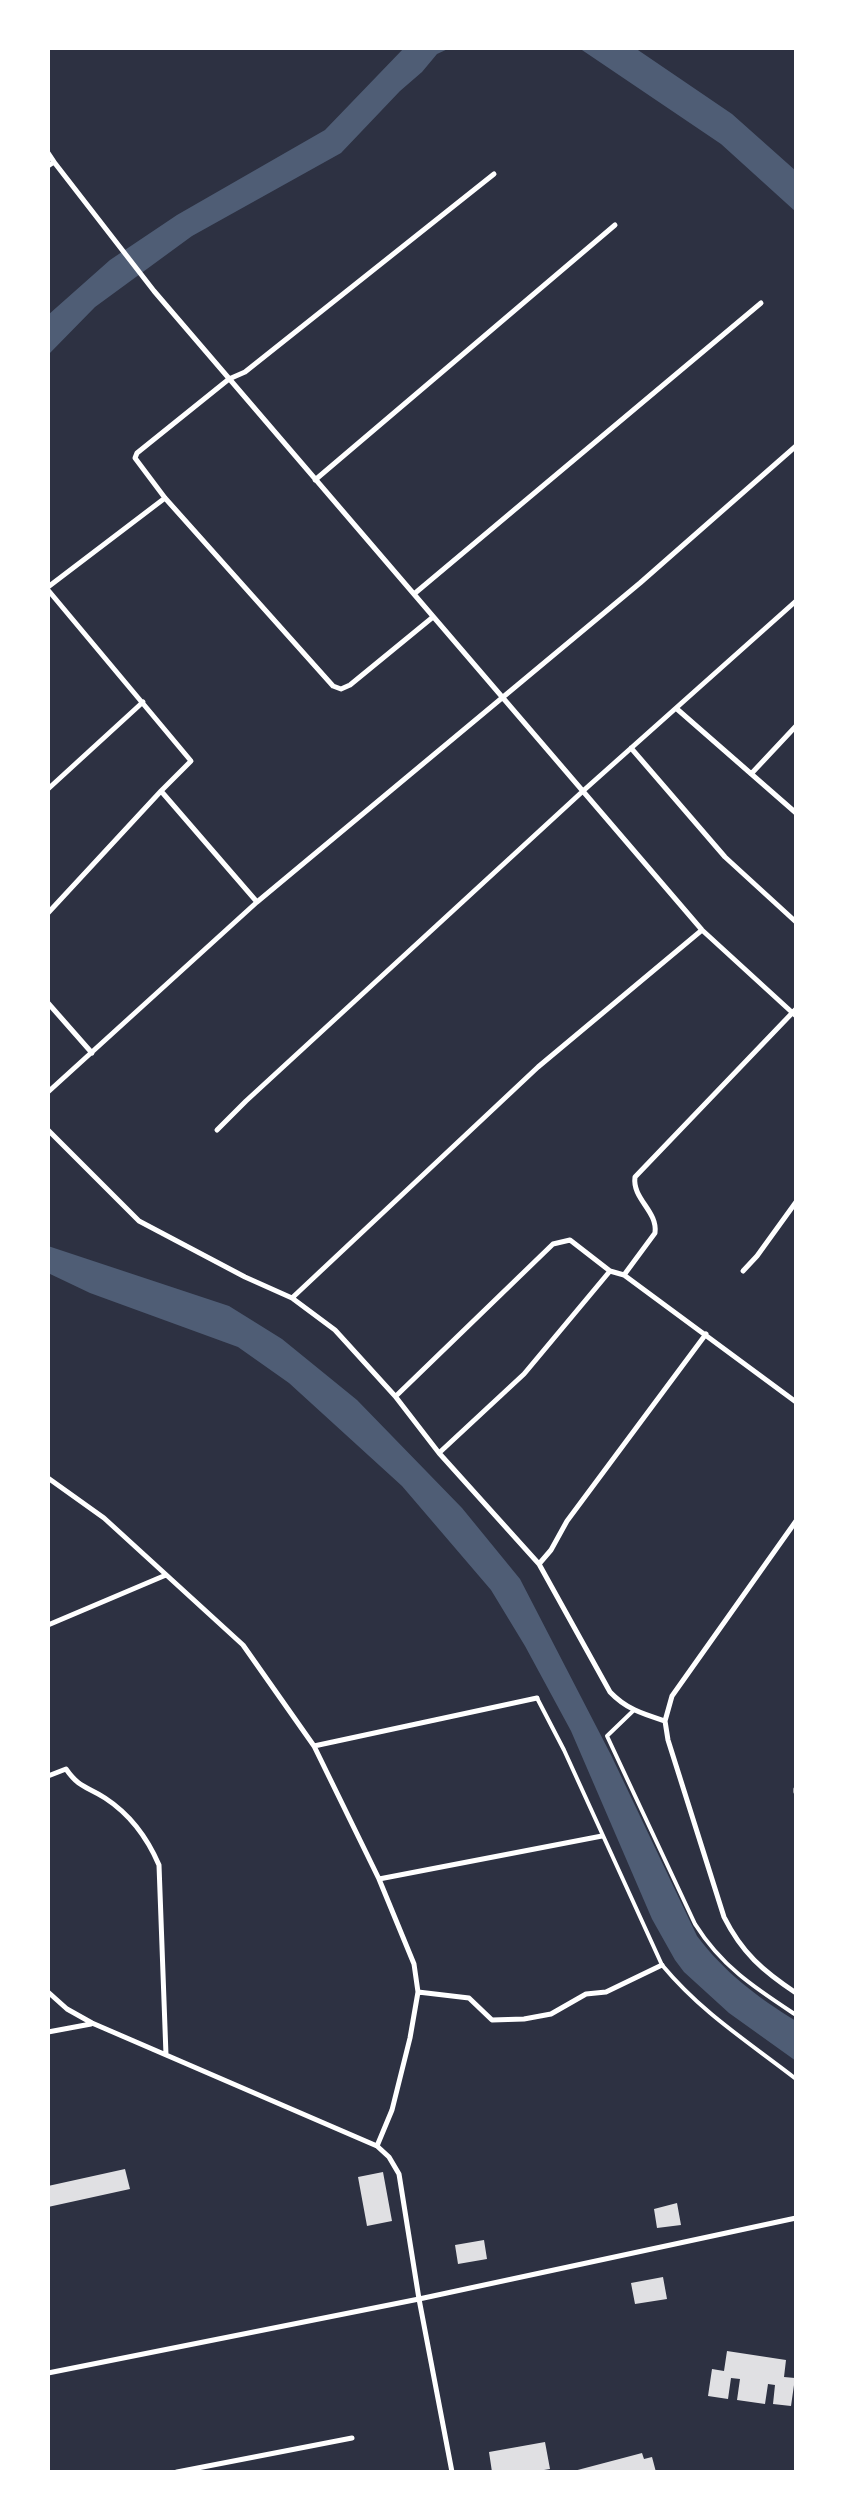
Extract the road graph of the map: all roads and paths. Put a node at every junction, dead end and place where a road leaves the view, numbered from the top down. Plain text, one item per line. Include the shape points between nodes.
1 (48, 153) edge
2 (54, 162) junction
3 (48, 166) edge
4 (494, 174) dead end
5 (615, 225) dead end
6 (761, 303) dead end
7 (229, 379) junction
8 (796, 446) edge
9 (315, 480) junction
10 (165, 498) junction
11 (48, 588) edge
12 (414, 594) junction
13 (796, 601) edge
14 (433, 617) junction
15 (502, 695) junction
16 (143, 702) junction
17 (677, 709) junction
18 (796, 726) edge
19 (631, 748) junction
20 (751, 774) junction
21 (48, 789) edge
22 (161, 791) junction
23 (583, 791) junction
24 (796, 813) edge
25 (257, 902) junction
26 (48, 913) edge
27 (796, 922) edge
28 (702, 930) junction
29 (48, 1003) edge
30 (795, 1013) edge
31 (92, 1053) junction
32 (48, 1092) edge
33 (48, 1130) edge
34 (217, 1130) dead end
35 (796, 1202) edge
36 (610, 1271) junction
37 (743, 1271) dead end
38 (624, 1275) junction
39 (292, 1298) junction
40 (706, 1334) junction
41 (395, 1396) junction
42 (796, 1402) edge
43 (439, 1453) junction
44 (48, 1478) edge
45 (796, 1521) edge
46 (539, 1564) junction
47 (166, 1575) junction
48 (48, 1625) edge
49 (537, 1698) joint
50 (633, 1711) junction
51 (665, 1721) junction
52 (314, 1746) junction
53 (48, 1776) edge
54 (602, 1836) junction
55 (379, 1879) junction
56 (662, 1965) junction
57 (48, 1992) edge
58 (418, 1992) junction
59 (796, 1993) edge
60 (796, 2015) edge
61 (92, 2023) junction
62 (48, 2032) edge
63 (166, 2055) junction
64 (796, 2079) edge
65 (377, 2146) junction
66 (796, 2218) edge
67 (419, 2299) junction
68 (48, 2373) edge
69 (352, 2438) dead end
70 (177, 2472) edge
71 (452, 2472) edge

1 - 2 street
2 - 3 street
2 - 7 street
4 - 7 street via 256,364
5 - 9 street
6 - 12 street
7 - 9 street
7 - 10 street via 137,453 135,458
8 - 15 street
9 - 12 street
10 - 11 street
10 - 14 street via 333,686 350,685
11 - 16 street
12 - 14 street
13 - 17 street
14 - 15 street
15 - 23 street
15 - 25 street
16 - 21 street
16 - 22 street via 191,761
17 - 19 street
17 - 20 street
18 - 20 street
19 - 23 street
19 - 27 street via 725,857
20 - 24 street
22 - 25 street
22 - 26 street
23 - 28 street
23 - 34 street
25 - 31 street
28 - 30 street
28 - 39 street via 538,1067
29 - 31 street
30 - 38 street via 635,1177 635,1189 656,1225
31 - 32 street
33 - 39 street via 139,1221
35 - 37 street
36 - 38 street
36 - 41 street via 570,1240 553,1244
36 - 43 street via 524,1374
38 - 40 street
39 - 41 street via 335,1330
40 - 42 street
40 - 46 street
41 - 43 street
43 - 46 street
44 - 47 street via 104,1518
45 - 51 street via 672,1696
46 - 50 street via 610,1692
47 - 48 street
47 - 52 street via 243,1645
49 - 52 street
49 - 54 street
50 - 51 street
50 - 60 street via 607,1736 695,1924 711,1950
51 - 59 street via 724,1917 737,1942 766,1973
52 - 55 street
53 - 63 street via 66,1769 76,1784 128,1815 149,1841 159,1865
54 - 55 street
54 - 56 street
55 - 58 street via 414,1964
56 - 58 street via 606,1992 586,1994 551,2014 524,2019 492,2020 469,1998
56 - 64 street via 684,1992
57 - 61 street
58 - 65 street via 403,2069
61 - 62 street
61 - 63 street
63 - 65 street
65 - 67 street via 399,2174
66 - 67 street
67 - 68 street
67 - 71 street
69 - 70 street

